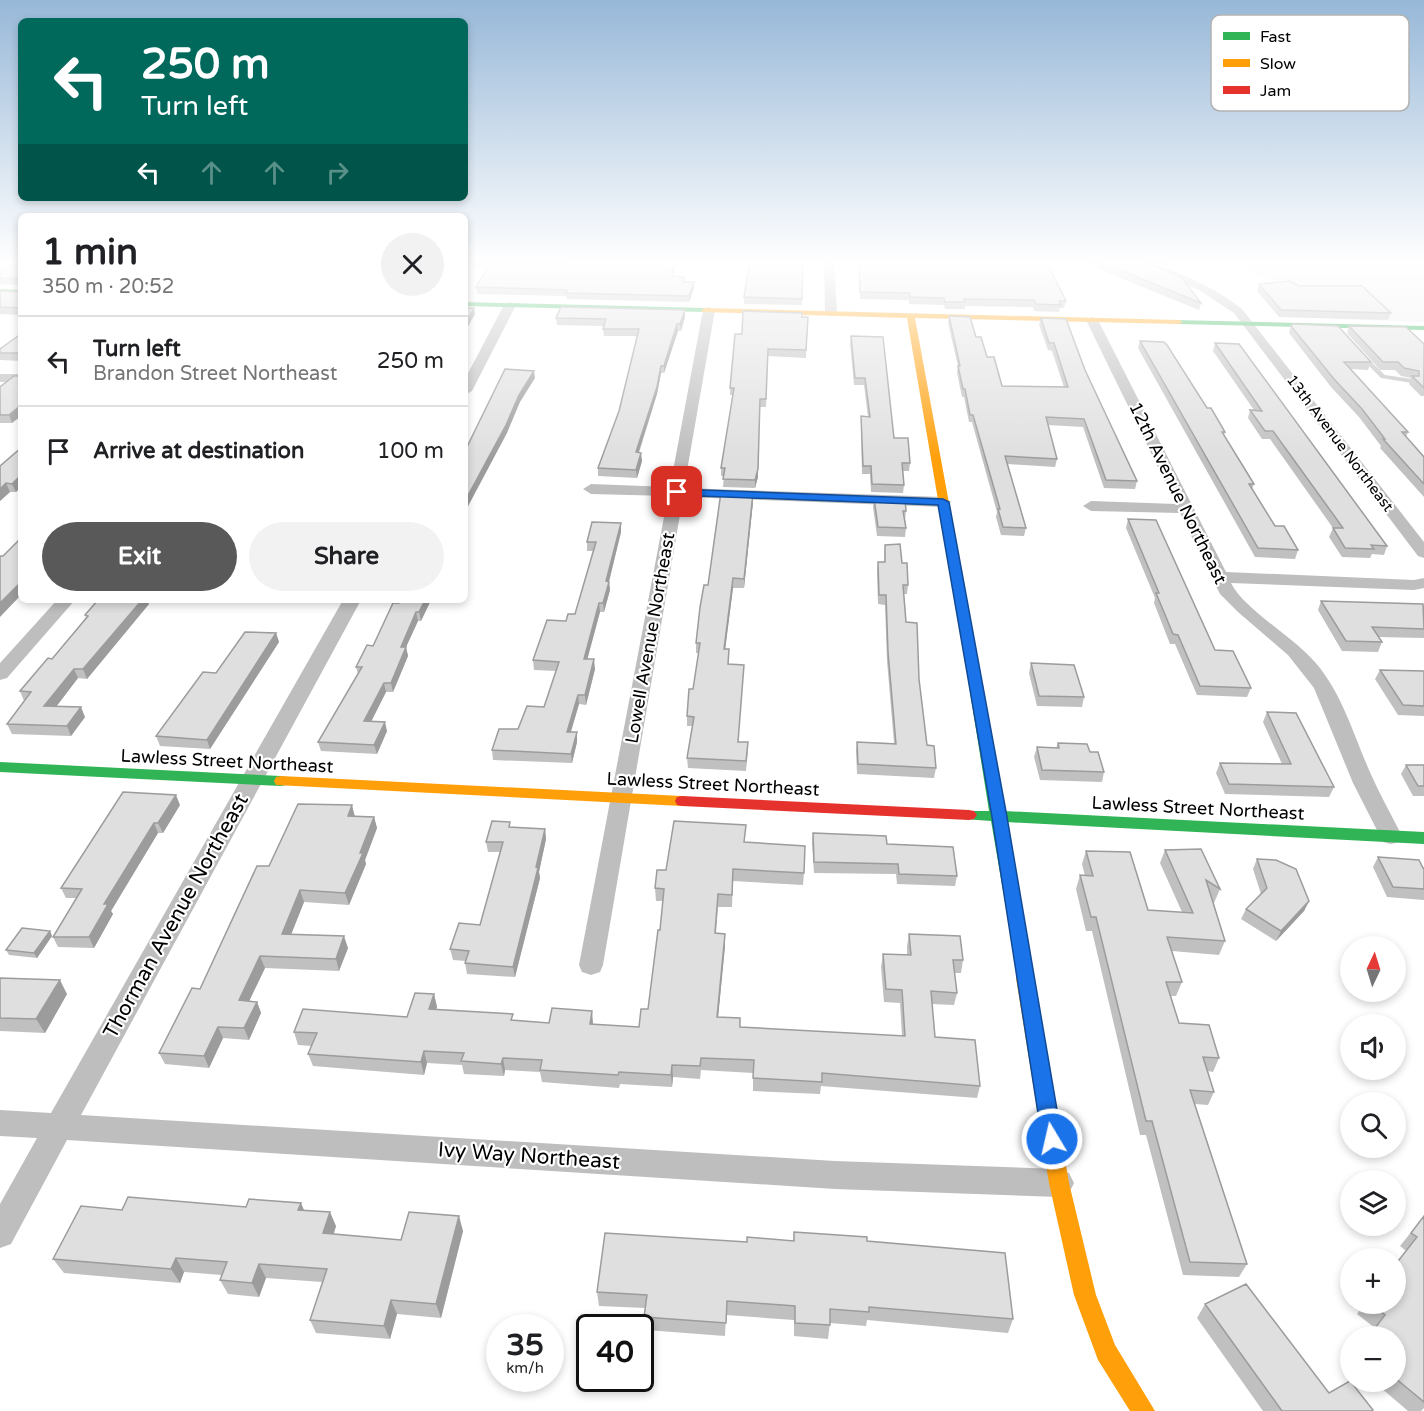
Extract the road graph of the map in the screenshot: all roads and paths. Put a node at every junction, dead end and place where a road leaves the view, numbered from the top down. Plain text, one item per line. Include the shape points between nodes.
1 (499, 327) edge
2 (706, 327) edge
3 (913, 327) edge
4 (1095, 327) edge
5 (1251, 327) edge
6 (1291, 327) edge
7 (1424, 328) edge
8 (1356, 349) edge
9 (0, 378) edge
10 (18, 378) edge
11 (1412, 381) edge
12 (468, 385) edge
13 (591, 489) dead end
14 (677, 492) junction
15 (943, 502) junction
16 (1091, 506) dead end
17 (1185, 509) junction
18 (1424, 553) edge
19 (1220, 577) junction
20 (1424, 583) edge
21 (63, 603) edge
22 (350, 603) edge
23 (0, 674) edge
24 (0, 767) edge
25 (251, 780) junction
26 (621, 798) junction
27 (999, 817) junction
28 (1391, 836) junction
29 (1424, 838) edge
30 (591, 965) dead end
31 (0, 1123) edge
32 (59, 1127) junction
33 (1059, 1183) junction
34 (0, 1233) edge
35 (1143, 1411) edge

1 - 12 street
2 - 14 street, Lowell Avenue Northeast
3 - 15 street
4 - 17 street, 12th Avenue Northeast
5 - 18 street, 13th Avenue Northeast
6 - 7 street
8 - 11 lane via 1383,377
9 - 10 street
13 - 14 street
14 - 15 street
14 - 26 street, Lowell Avenue Northeast
15 - 27 street
16 - 17 street
17 - 19 street, 12th Avenue Northeast
19 - 20 street
19 - 28 street, 12th Avenue Northeast via 1235,601 1304,660 1318,679
21 - 23 street
22 - 25 street, Thorman Avenue Northeast
24 - 25 street, Lawless Street Northeast
25 - 26 street, Lawless Street Northeast
25 - 32 street, Thorman Avenue Northeast
26 - 27 street, Lawless Street Northeast
26 - 30 street, Lowell Avenue Northeast
27 - 28 street, Lawless Street Northeast
27 - 33 street
28 - 29 street, Lawless Street Northeast
31 - 32 street, Ivy Way Northeast
32 - 33 street, Ivy Way Northeast via 835,1175
32 - 34 street, Thorman Avenue Northeast
33 - 35 street via 1085,1294 1106,1352

